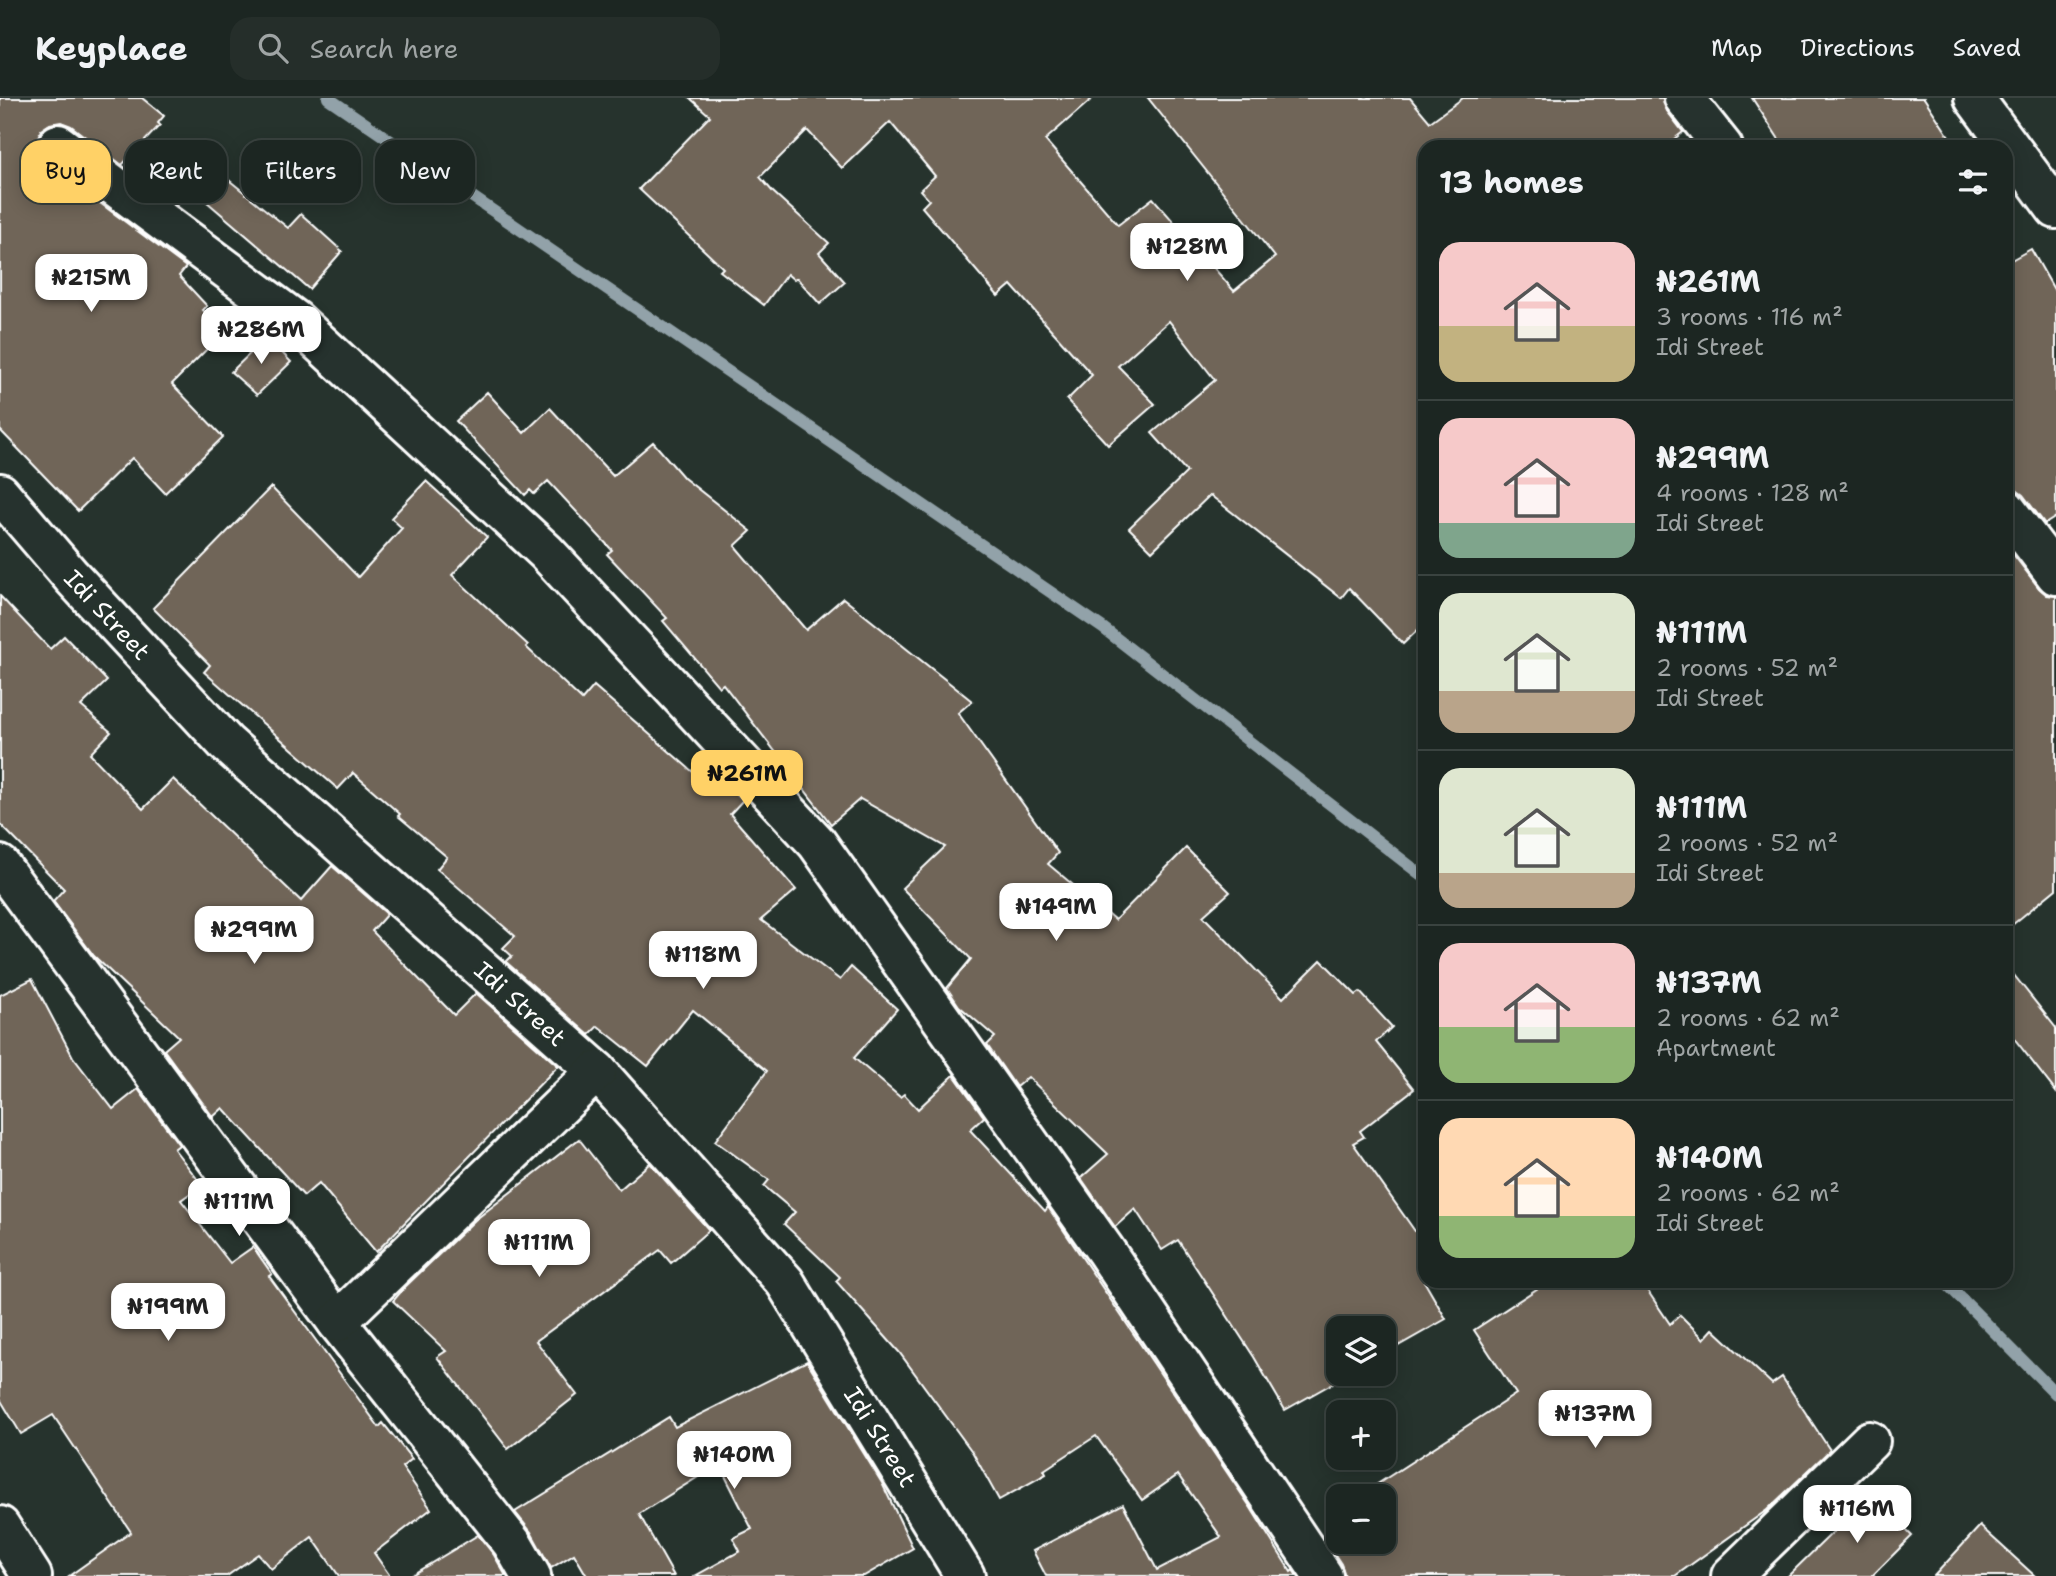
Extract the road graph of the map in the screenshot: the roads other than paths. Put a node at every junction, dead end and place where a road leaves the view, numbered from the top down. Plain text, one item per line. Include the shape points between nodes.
1 (1684, 98) edge
2 (1973, 98) edge
3 (1717, 140) edge
4 (2004, 140) edge
5 (2013, 151) edge
6 (111, 183) edge
7 (2056, 209) edge
8 (0, 493) edge
9 (2013, 518) edge
10 (2056, 575) edge
11 (0, 865) edge
12 (597, 1072) junction
13 (338, 1322) junction
14 (1870, 1441) dead end
15 (0, 1526) edge
16 (32, 1576) edge
17 (531, 1576) edge
18 (965, 1576) edge
19 (1323, 1576) edge
20 (1731, 1576) edge

1 - 3 street
2 - 4 street
5 - 7 street
6 - 19 street via 295,320 546,552 817,843 1105,1250
8 - 12 street, Idi Street via 226,743
9 - 10 street
11 - 13 street
12 - 13 street
12 - 18 street, Idi Street via 785,1282
13 - 17 street via 512,1543
14 - 20 street
15 - 16 street

